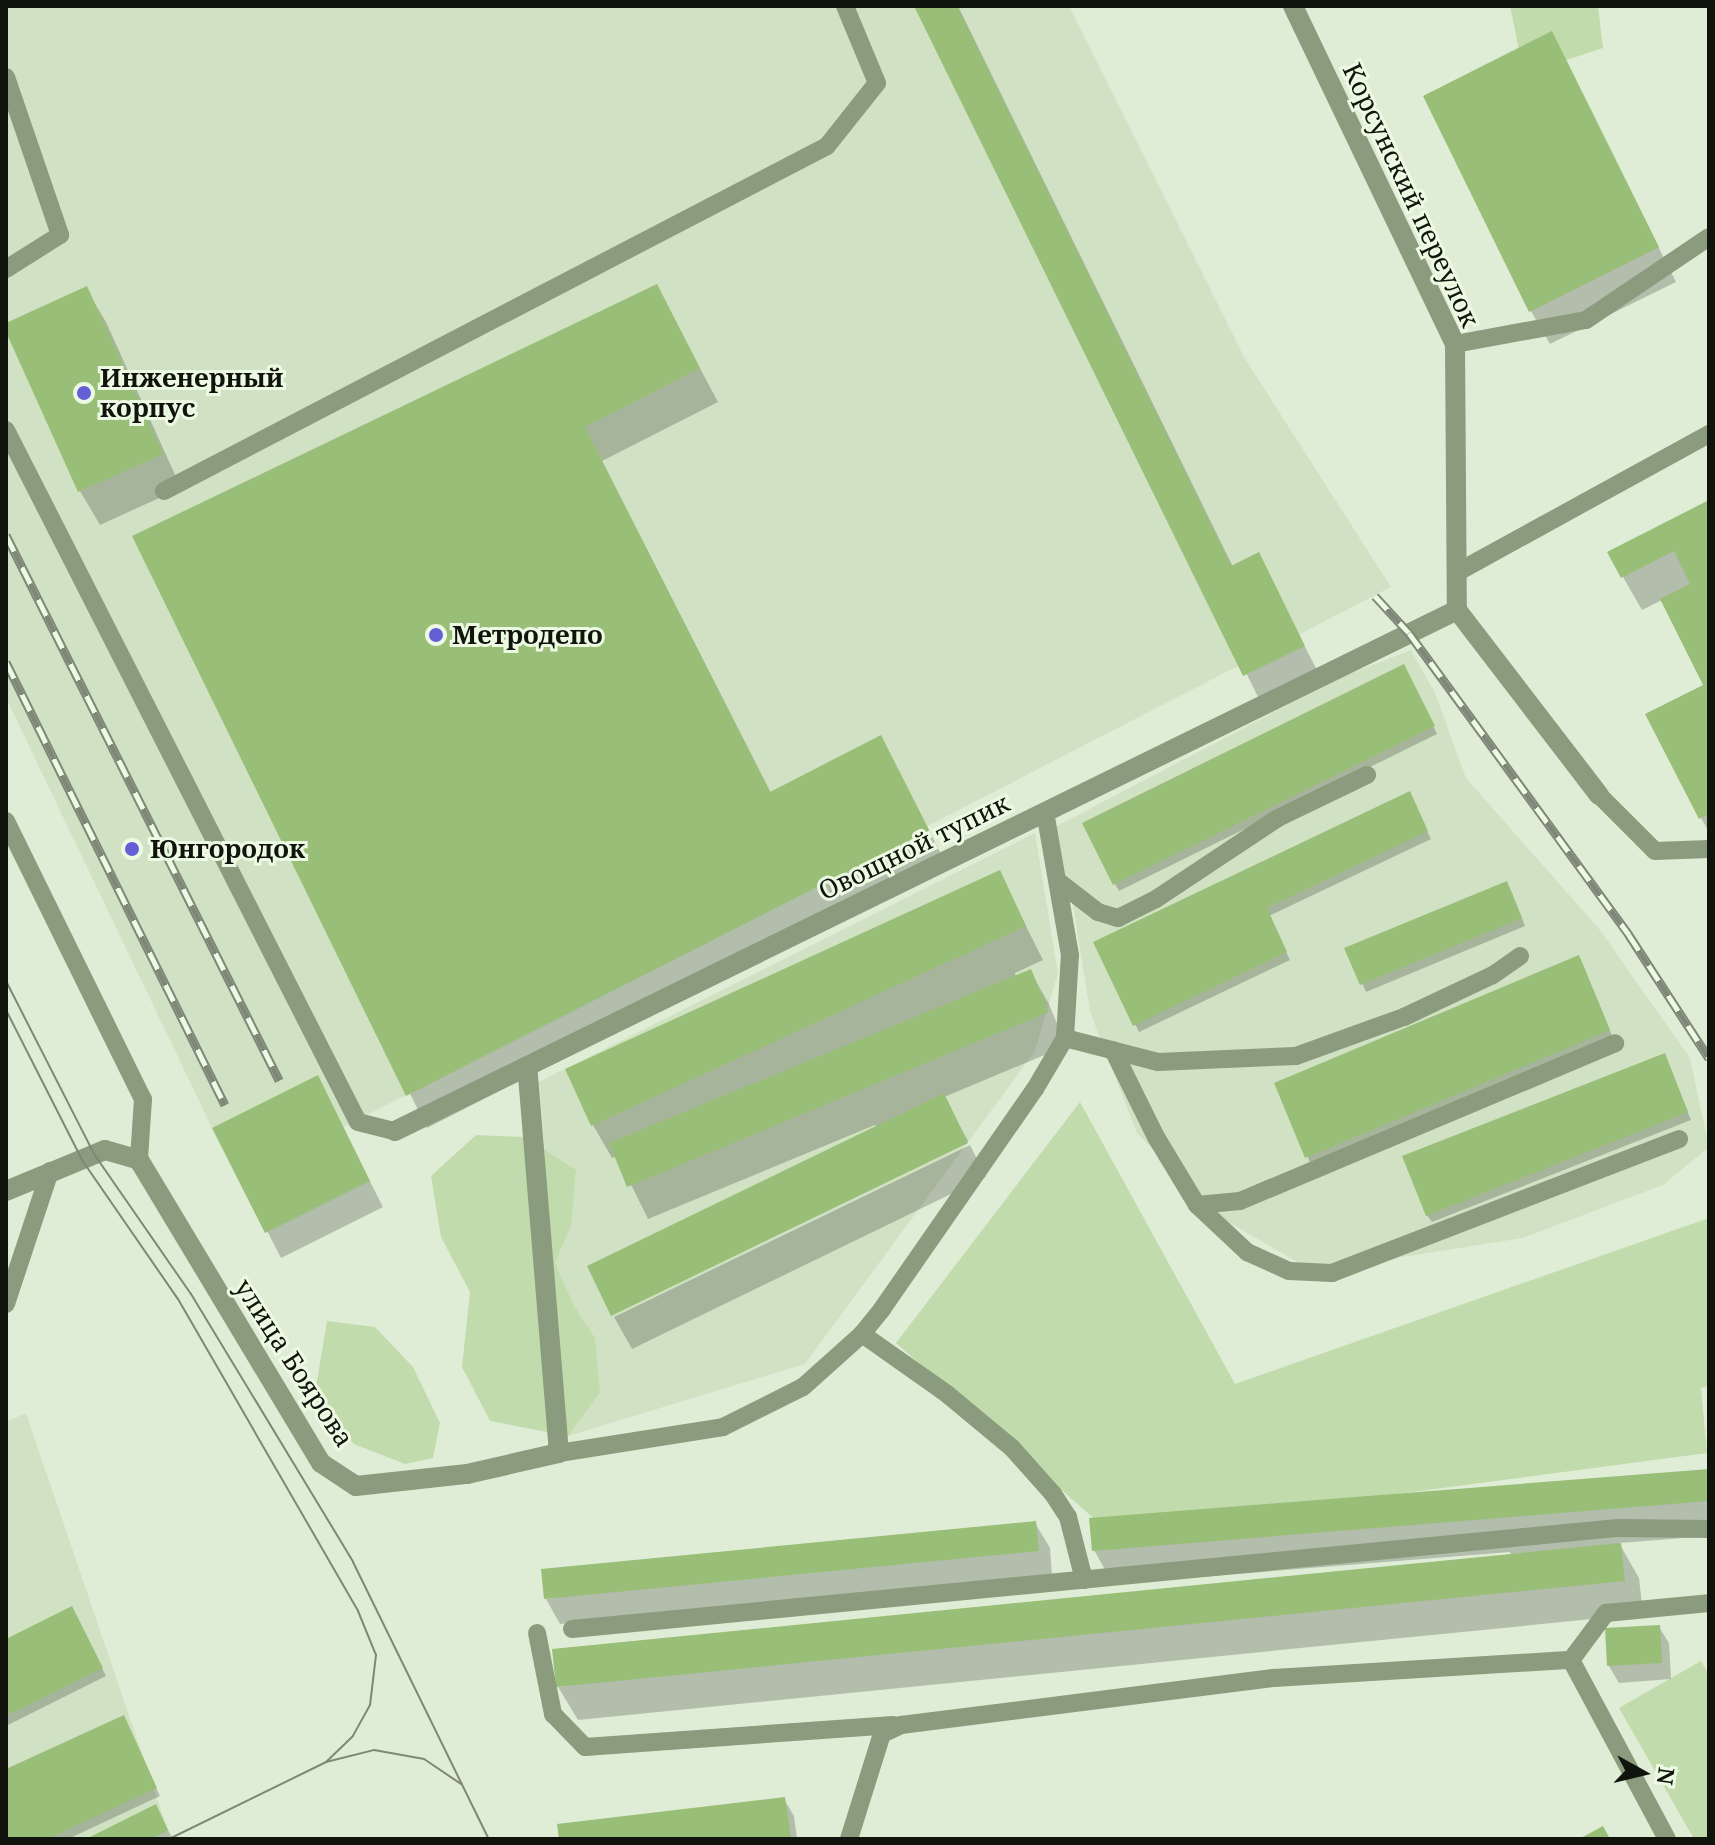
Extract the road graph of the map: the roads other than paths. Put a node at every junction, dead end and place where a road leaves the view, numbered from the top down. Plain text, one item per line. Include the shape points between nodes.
1 (845, 6) edge
2 (1293, 6) edge
3 (6, 77) edge
4 (1709, 237) edge
5 (6, 269) edge
6 (1455, 344) junction
7 (6, 430) edge
8 (1709, 434) edge
9 (164, 491) dead end
10 (1456, 573) junction
11 (1457, 610) junction
12 (1367, 775) dead end
13 (1599, 795) joint
14 (1045, 812) junction
15 (6, 821) edge
16 (1709, 849) edge
17 (1059, 882) junction
18 (1520, 956) dead end
19 (1065, 1038) junction
20 (1615, 1043) dead end
21 (1113, 1050) junction
22 (527, 1066) junction
23 (395, 1131) joint
24 (1679, 1139) dead end
25 (139, 1160) junction
26 (50, 1171) junction
27 (6, 1191) edge
28 (1197, 1205) junction
29 (6, 1304) edge
30 (862, 1334) junction
31 (559, 1453) junction
32 (1709, 1529) edge
33 (1084, 1580) junction
34 (1709, 1603) edge
35 (572, 1629) dead end
36 (537, 1633) dead end
37 (1571, 1660) junction
38 (911, 1724) junction
39 (849, 1839) edge
40 (1667, 1839) edge

1 - 9 lane via 877,83 827,146
2 - 6 street, Корсунский переулок
3 - 5 lane via 60,235
4 - 6 lane via 1586,320
6 - 10 street, Корсунский переулок
7 - 23 lane via 358,1122
8 - 10 lane
10 - 11 street, Корсунский переулок
11 - 13 street
11 - 14 street, Овощной тупик
12 - 17 lane via 1278,818 1156,899 1118,918 1098,912
13 - 16 lane via 1655,851
14 - 17 lane
14 - 22 street, Овощной тупик
15 - 25 lane via 143,1099
17 - 19 lane via 1070,955
18 - 21 lane via 1493,975 1404,1017 1296,1056 1158,1062
19 - 21 lane
19 - 30 lane via 1035,1089
20 - 28 lane via 1240,1201
21 - 28 lane
22 - 23 street, Овощной тупик
22 - 31 street
24 - 28 lane via 1332,1273 1289,1271 1247,1252
25 - 26 street via 105,1150
25 - 31 street, улица Боярова via 321,1463 356,1486 392,1485
26 - 27 street
26 - 29 lane
30 - 31 lane via 803,1387 723,1427
30 - 33 lane via 1012,1448 1068,1517
32 - 33 lane via 1618,1528
33 - 35 lane
34 - 37 lane via 1606,1613
36 - 38 lane via 553,1714 585,1747
37 - 38 lane via 1274,1678
37 - 40 lane
38 - 39 lane via 882,1734

